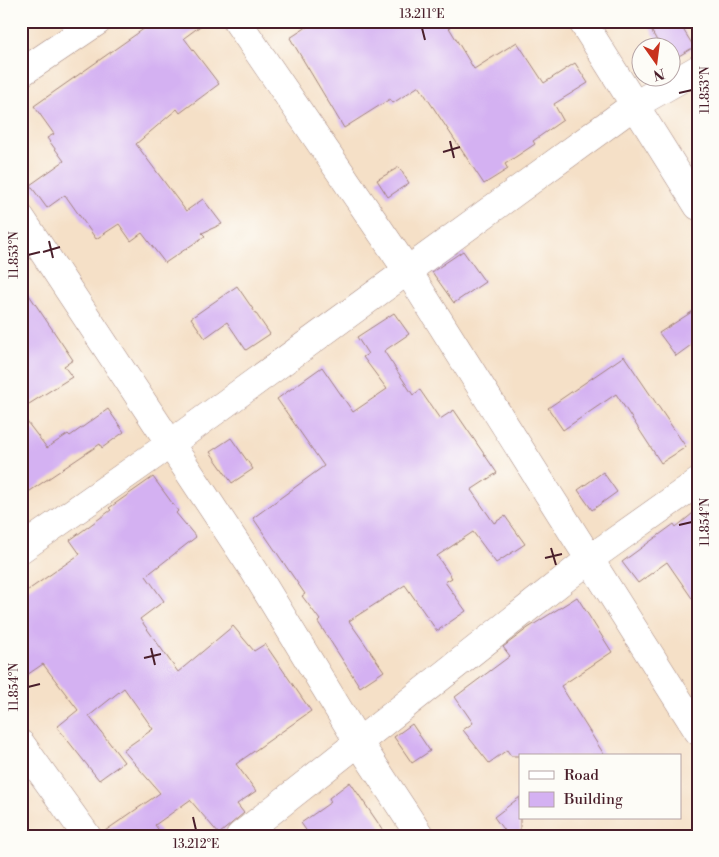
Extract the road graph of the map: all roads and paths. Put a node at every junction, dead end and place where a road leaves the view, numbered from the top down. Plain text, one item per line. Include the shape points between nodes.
1 (98, 21) edge
2 (237, 21) edge
3 (582, 21) edge
4 (698, 69) edge
5 (21, 73) edge
6 (633, 106) junction
7 (698, 206) edge
8 (21, 218) edge
9 (407, 270) junction
10 (170, 444) junction
11 (698, 482) edge
12 (21, 549) edge
13 (590, 558) junction
14 (698, 732) edge
15 (359, 743) junction
16 (21, 744) edge
17 (87, 836) edge
18 (240, 836) edge
19 (420, 836) edge

1 - 5 street
2 - 9 street
3 - 6 street
4 - 6 street
6 - 7 street
6 - 9 street
8 - 10 street
9 - 10 street
9 - 13 street
10 - 12 street
10 - 15 street via 255,572
11 - 13 street
13 - 14 street
13 - 15 street
15 - 18 street
15 - 19 street
16 - 17 street

